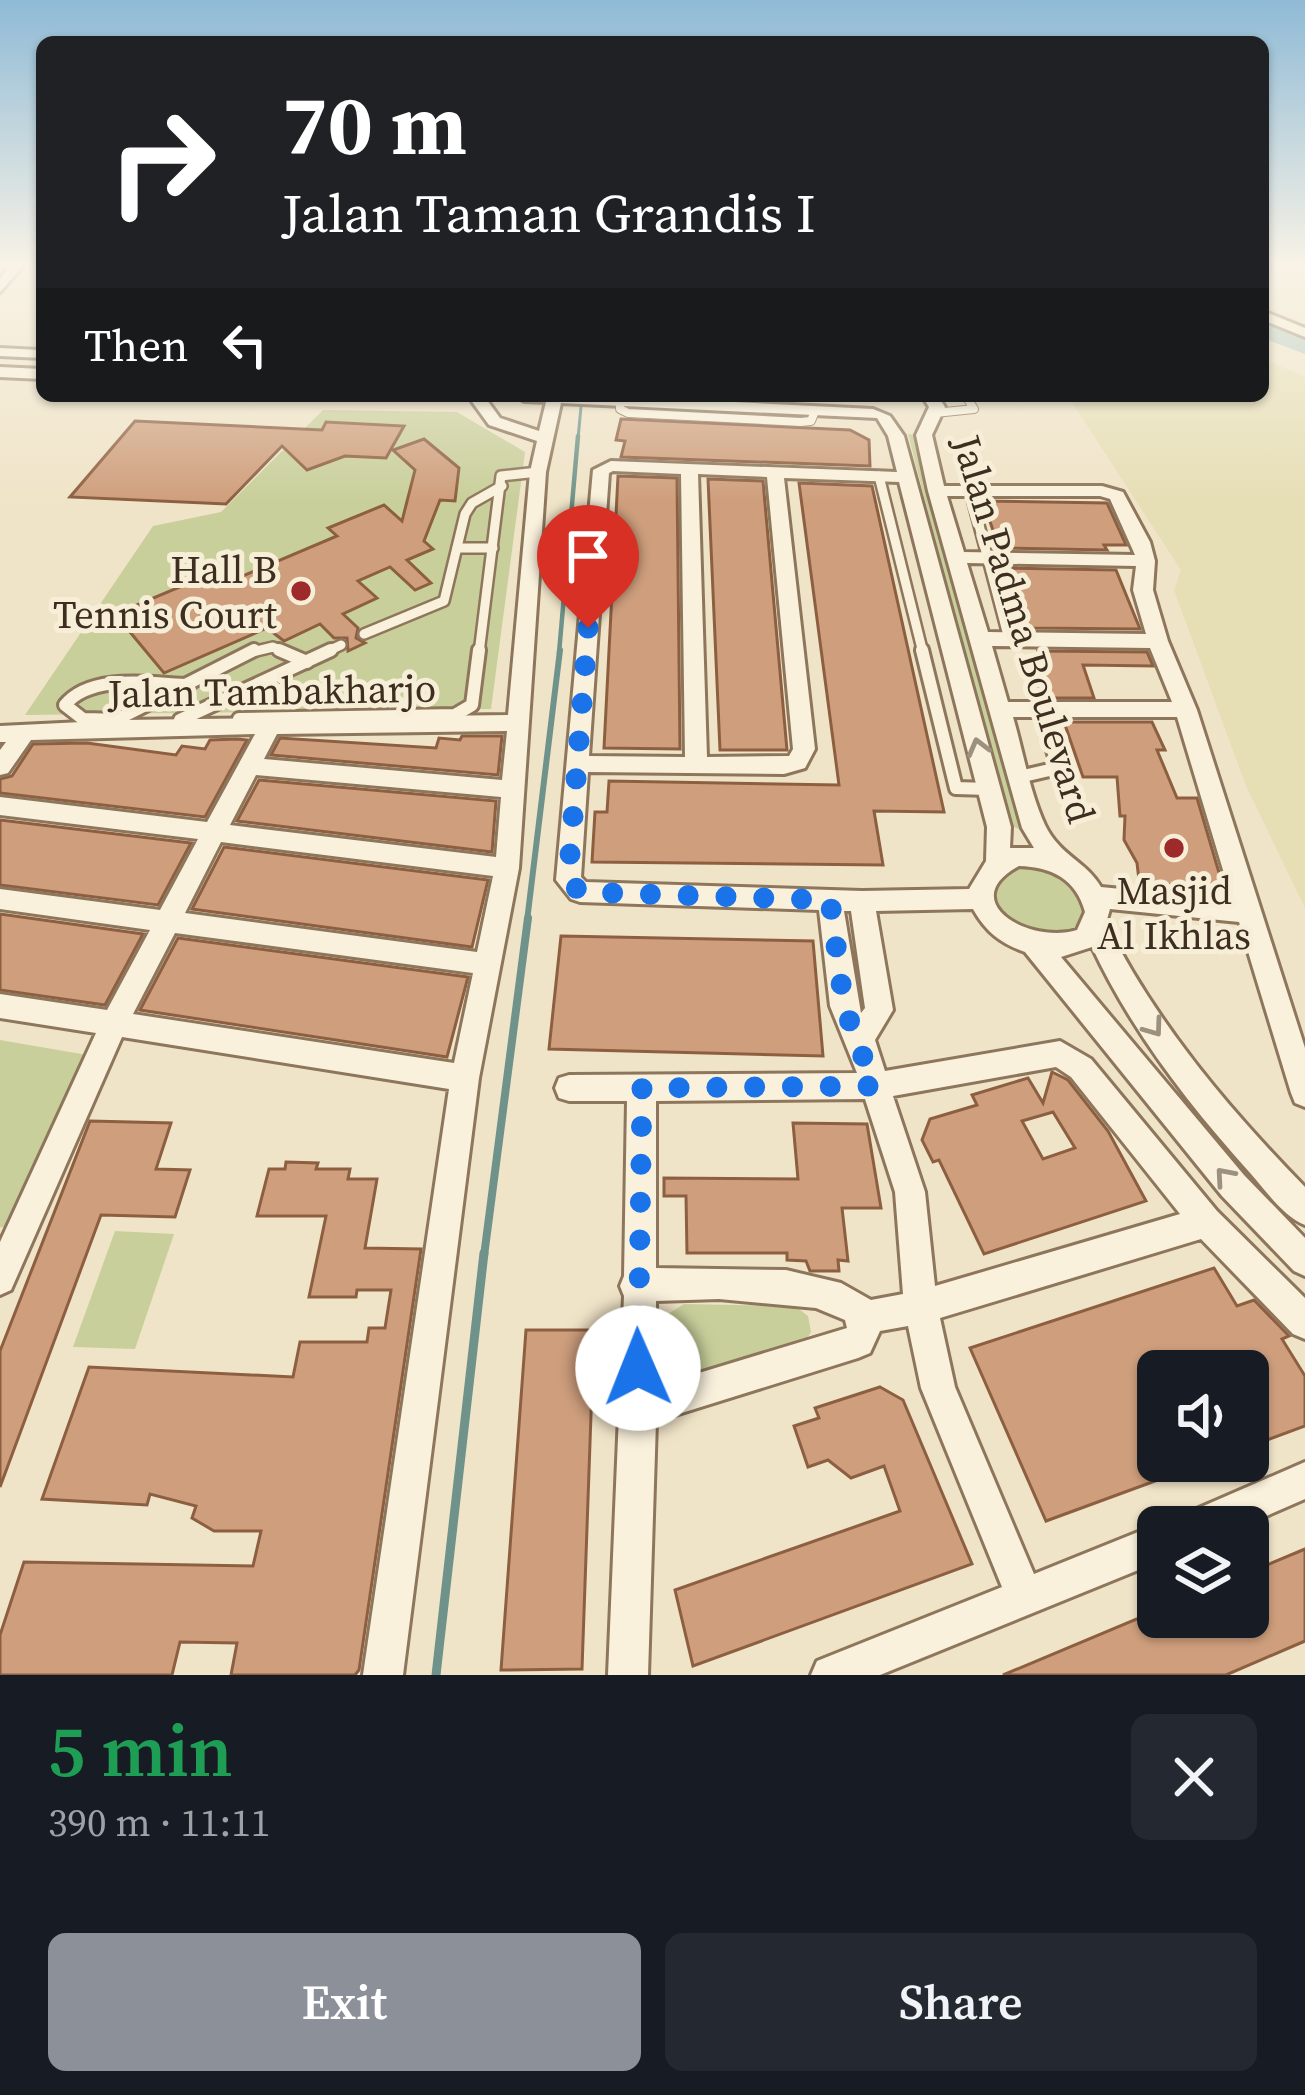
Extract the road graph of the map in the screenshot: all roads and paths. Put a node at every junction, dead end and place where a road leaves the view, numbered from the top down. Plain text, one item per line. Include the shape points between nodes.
1 (0, 352) edge
2 (36, 354) edge
3 (36, 356) edge
4 (7, 372) edge
5 (479, 402) edge
6 (554, 402) edge
7 (657, 402) edge
8 (865, 402) edge
9 (969, 402) edge
10 (932, 409) edge
11 (878, 417) junction
12 (544, 436) junction
13 (688, 467) junction
14 (775, 471) junction
15 (538, 472) junction
16 (879, 476) junction
17 (907, 477) junction
18 (502, 481) junction
19 (938, 491) junction
20 (970, 491) junction
21 (457, 548) junction
22 (493, 548) junction
23 (899, 550) junction
24 (927, 551) junction
25 (957, 557) junction
26 (986, 558) junction
27 (1146, 561) junction
28 (364, 634) dead end
29 (979, 639) junction
30 (1009, 639) junction
31 (1158, 641) junction
32 (951, 643) junction
33 (920, 644) junction
34 (340, 645) dead end
35 (307, 662) junction
36 (189, 685) junction
37 (999, 709) junction
38 (1042, 709) junction
39 (1186, 710) junction
40 (180, 720) junction
41 (114, 721) junction
42 (521, 724) junction
43 (270, 726) junction
44 (12, 734) edge
45 (576, 764) junction
46 (249, 766) junction
47 (696, 766) junction
48 (0, 767) edge
49 (1019, 777) junction
50 (989, 789) junction
51 (515, 790) junction
52 (0, 806) edge
53 (214, 832) junction
54 (998, 862) junction
55 (1057, 862) junction
56 (507, 868) junction
57 (1095, 897) junction
58 (0, 899) edge
59 (981, 899) junction
60 (830, 900) junction
61 (862, 901) junction
62 (1248, 912) junction
63 (166, 924) junction
64 (1095, 927) junction
65 (1035, 947) junction
66 (486, 964) junction
67 (839, 972) junction
68 (872, 972) junction
69 (0, 1006) edge
70 (113, 1025) junction
71 (860, 1038) junction
72 (465, 1078) junction
73 (874, 1086) junction
74 (569, 1088) dead end
75 (642, 1088) junction
76 (1305, 1093) edge
77 (1305, 1209) edge
78 (1206, 1222) junction
79 (10, 1237) edge
80 (1305, 1260) edge
81 (0, 1280) edge
82 (636, 1286) junction
83 (921, 1307) junction
84 (861, 1318) junction
85 (1305, 1322) edge
86 (639, 1409) junction
87 (1305, 1480) edge
88 (1246, 1506) edge
89 (1137, 1551) edge
90 (1024, 1597) junction
91 (383, 1675) edge
92 (628, 1675) edge
93 (831, 1675) edge

1 - 2 street
3 - 4 street
5 - 12 street via 512,432
6 - 12 street
7 - 11 street
8 - 11 street, Jalan Padma Boulevard
9 - 10 lane via 974,410
10 - 11 street via 909,423
10 - 19 street, Jalan Padma Boulevard via 924,435
11 - 17 street, Jalan Padma Boulevard via 896,436
12 - 15 street
13 - 14 street
13 - 45 street via 601,470
13 - 47 street
14 - 16 street
14 - 47 street via 804,749 784,766
15 - 18 lane
15 - 42 street
16 - 17 street
16 - 23 lane
17 - 24 street, Jalan Padma Boulevard
18 - 21 lane via 472,503
18 - 22 lane
19 - 20 street
19 - 25 street, Jalan Padma Boulevard
20 - 26 lane
20 - 27 street via 1110,492
21 - 22 lane
21 - 28 lane via 444,602
22 - 40 lane via 466,710
23 - 24 lane
23 - 33 lane
24 - 32 street, Jalan Padma Boulevard
25 - 26 street
25 - 29 street, Jalan Padma Boulevard
26 - 27 street
26 - 30 lane
27 - 31 street via 1143,590
29 - 30 street
29 - 37 street, Jalan Padma Boulevard
30 - 31 street
31 - 39 street
32 - 33 lane
50 -> 32 street, Jalan Padma Boulevard
33 - 50 lane via 956,788
34 - 35 lane
35 - 36 lane via 263,647
35 - 40 lane
36 - 41 lane
36 - 41 lane via 104,686 69,696 65,705 83,720
37 - 38 street
37 - 49 street, Jalan Padma Boulevard
38 - 39 street
38 - 49 lane via 1058,768
39 - 62 street
40 - 41 lane
42 - 43 street, Jalan Tambakharjo
42 - 51 street
43 - 44 street, Jalan Tambakharjo
43 - 46 street
44 - 48 street, Jalan Tambakharjo
45 - 47 street
45 - 60 street via 568,880 580,892
46 - 51 street
46 - 53 street
49 - 55 street, Jalan Padma Boulevard via 1034,828
50 - 54 street, Jalan Padma Boulevard
51 - 56 street
52 - 53 street
53 - 56 street
53 - 63 street
54 - 55 street
54 - 59 street via 981,884
55 - 57 street
56 - 66 street
57 - 62 street
57 - 64 street
58 - 63 street
59 - 61 street
59 - 65 street via 999,928
60 - 61 street
60 - 67 street
61 - 68 street
62 - 76 street
63 - 66 street
63 - 70 street
64 - 65 street via 1072,946
64 -> 77 street via 1115,974 1195,1084
80 -> 65 street via 1178,1124
66 - 72 street
67 - 68 street
67 - 71 street
68 - 71 street via 878,1010
69 - 70 street
70 - 72 street
70 - 79 street
71 - 73 street
72 - 91 street
73 - 75 street
73 - 78 street via 1060,1054 1081,1068
73 - 83 street via 910,1192
74 - 75 street
75 - 82 street
78 - 83 street
78 - 85 street
79 - 81 street
82 - 84 street via 741,1282 838,1298
82 - 86 street
83 - 84 street
83 - 90 street via 938,1388
84 - 86 street via 858,1341
86 - 92 street
87 - 88 street
89 - 90 street
90 - 93 street

